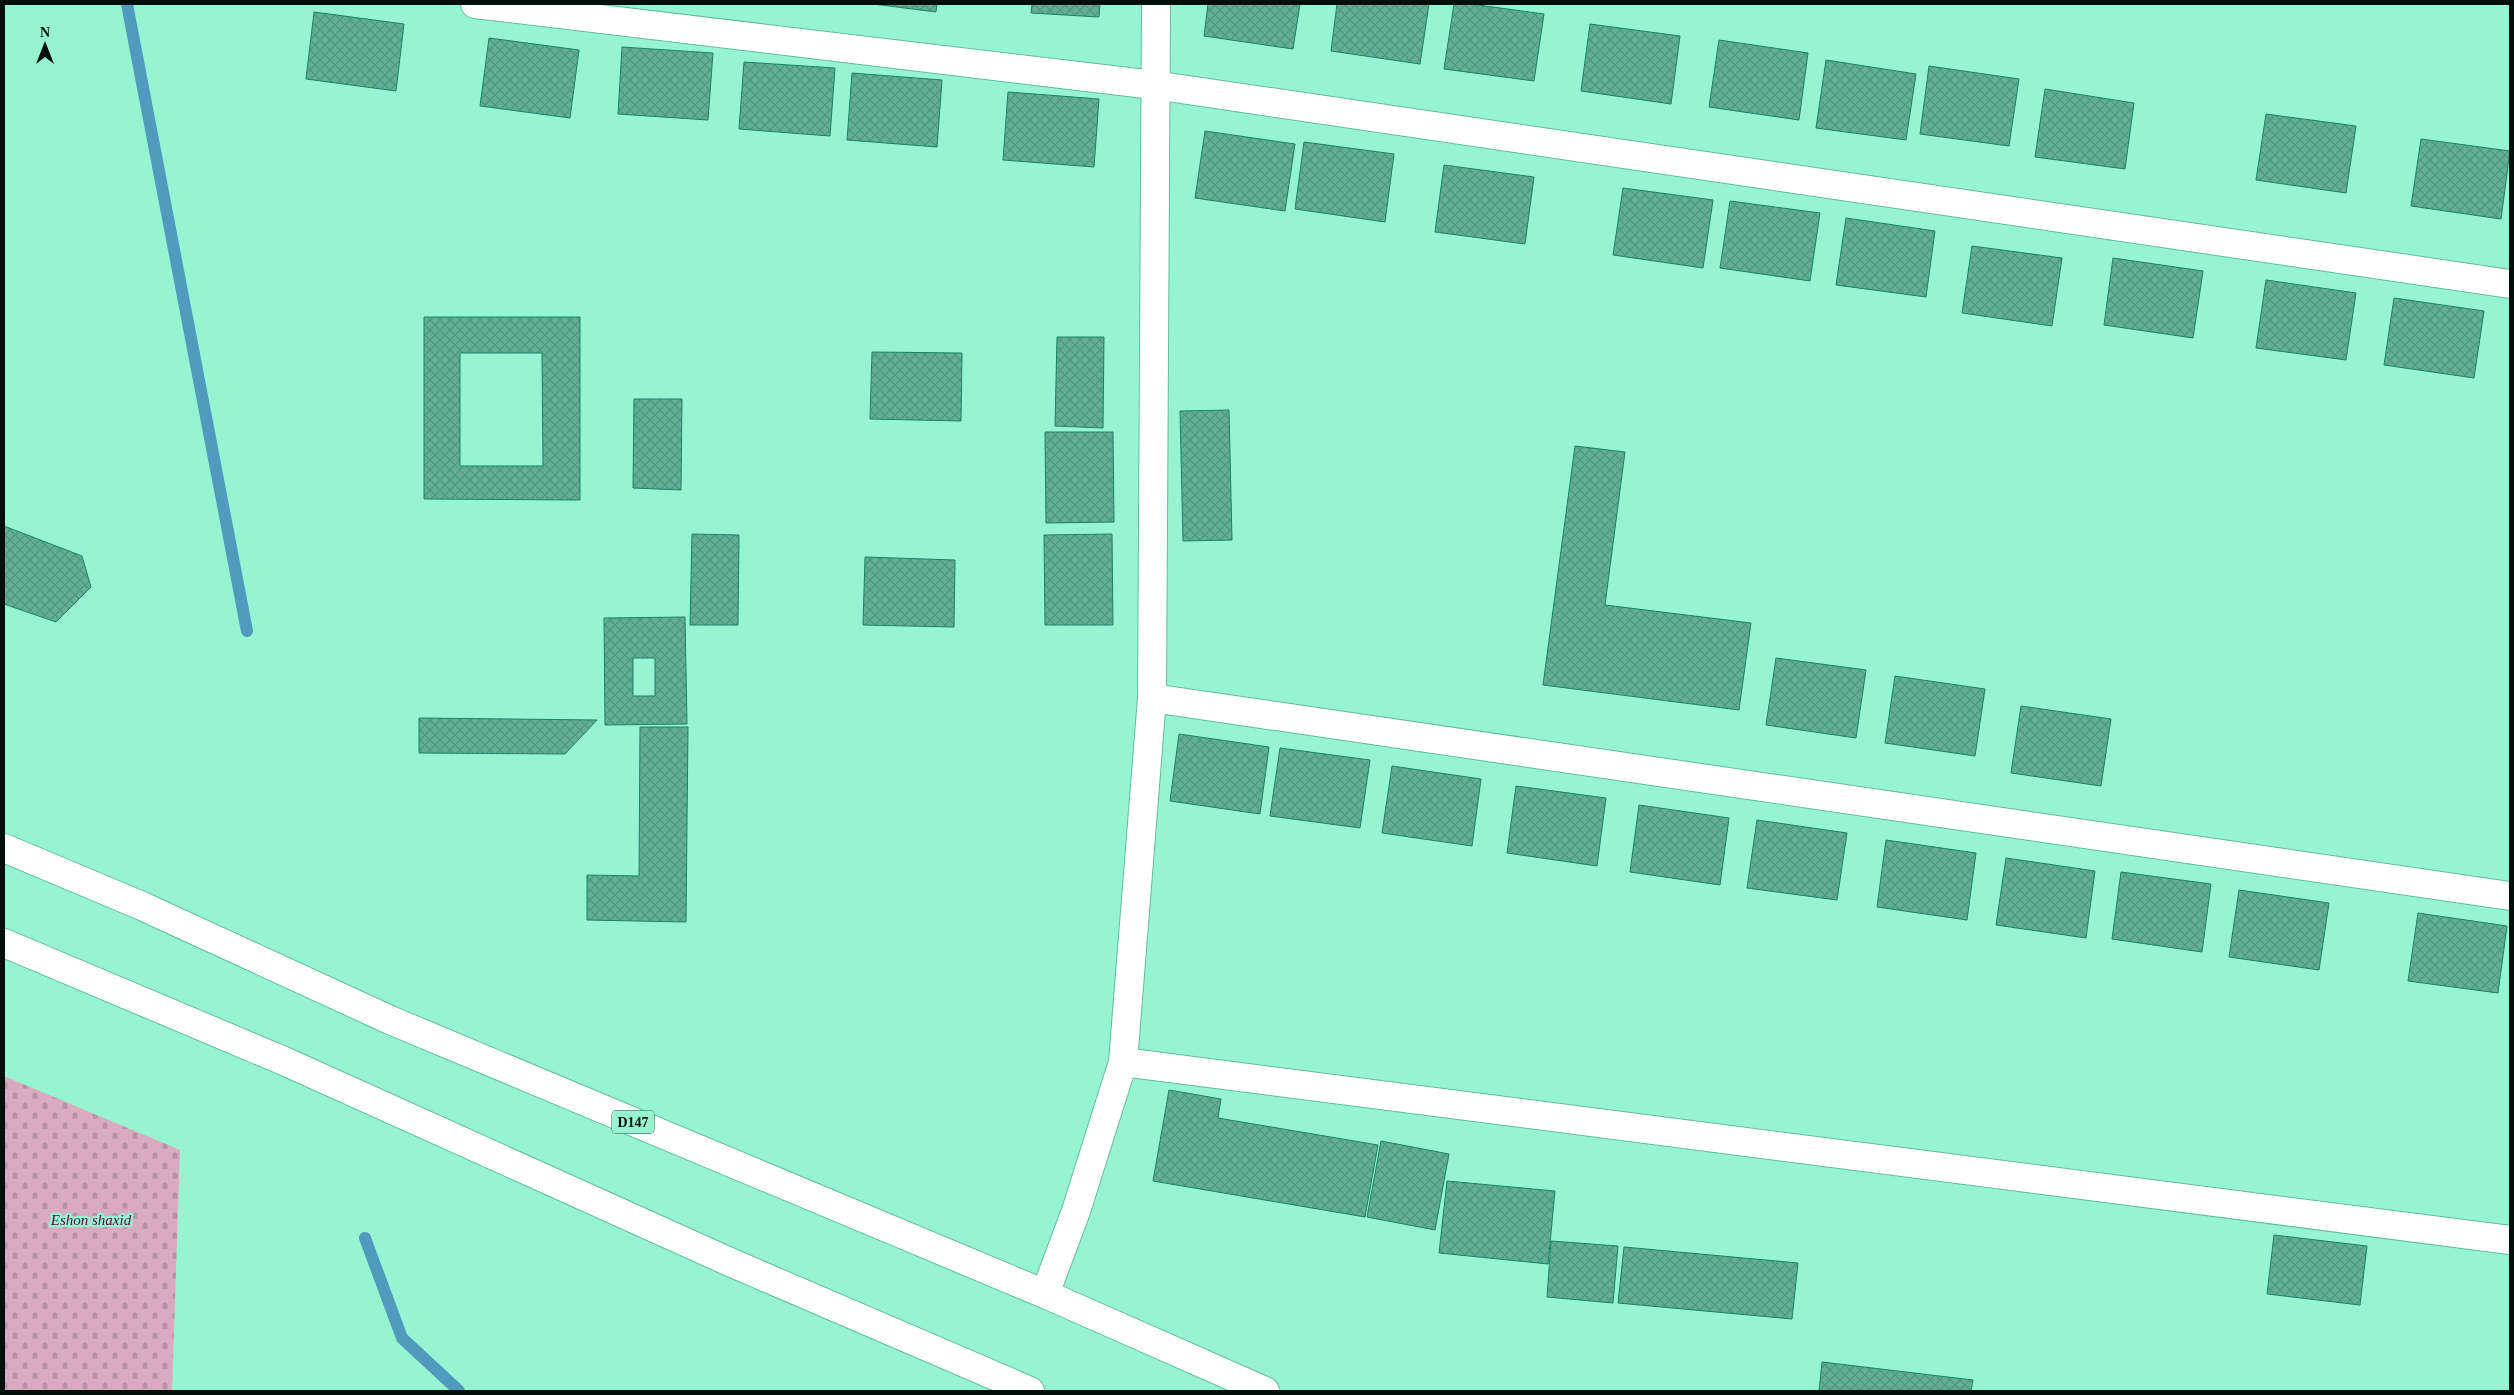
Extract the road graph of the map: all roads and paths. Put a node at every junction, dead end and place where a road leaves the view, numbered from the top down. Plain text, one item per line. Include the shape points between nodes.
1 (475, 4) edge
2 (1156, 4) edge
3 (1154, 85) junction
4 (2510, 284) edge
5 (1152, 698) junction
6 (4, 848) edge
7 (2510, 896) edge
8 (4, 943) edge
9 (1123, 1062) junction
10 (2510, 1240) edge
11 (1045, 1294) junction
12 (1030, 1391) edge
13 (1265, 1391) edge

1 - 3 street
2 - 3 street
3 - 4 street
3 - 5 street
5 - 7 street
5 - 9 street
6 - 11 street, D147 via 142,906 390,1020
8 - 12 street via 284,1061 732,1263
9 - 10 street
9 - 11 street via 1076,1211
11 - 13 street, D147

